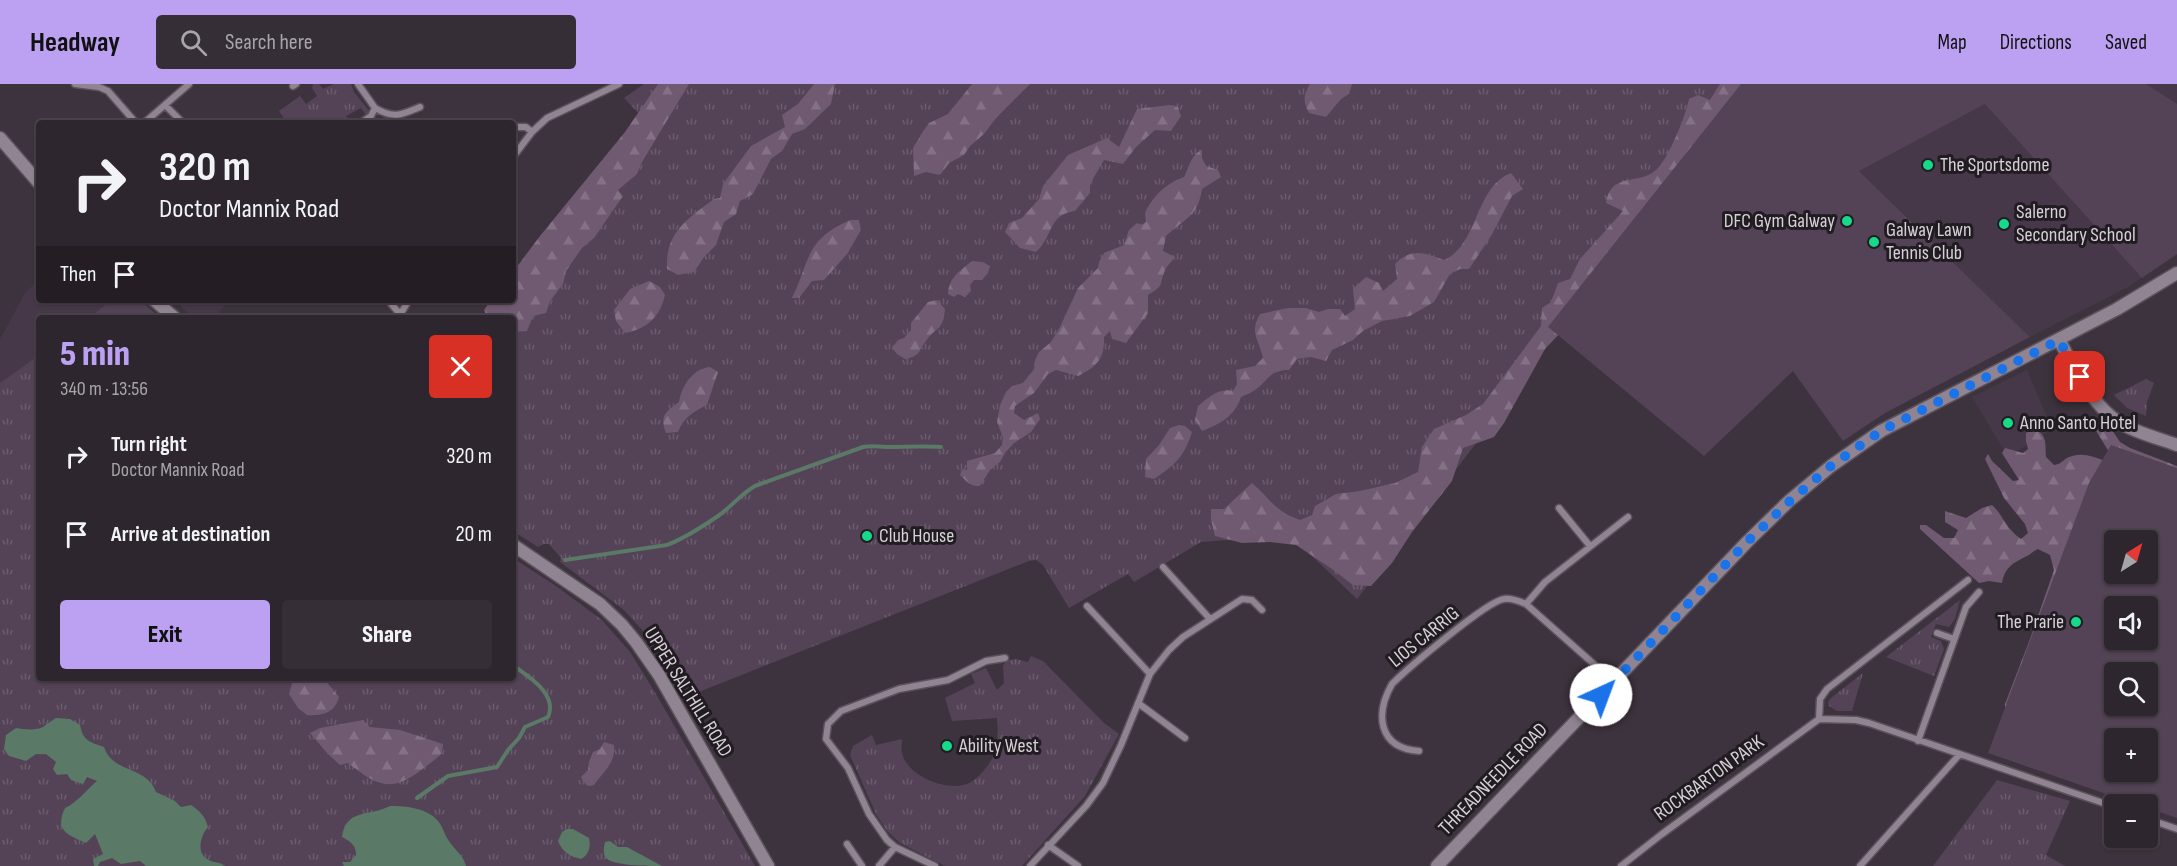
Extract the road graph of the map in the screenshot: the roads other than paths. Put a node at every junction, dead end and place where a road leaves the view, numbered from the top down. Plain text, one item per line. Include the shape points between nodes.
1 (75, 84) edge
2 (189, 84) edge
3 (358, 84) edge
4 (619, 84) edge
5 (165, 105) junction
6 (420, 107) dead end
7 (375, 108) junction
8 (133, 120) edge
9 (148, 120) edge
10 (180, 120) edge
11 (365, 120) edge
12 (516, 127) edge
13 (532, 132) junction
14 (0, 138) edge
15 (516, 153) edge
16 (36, 180) edge
17 (2177, 273) edge
18 (158, 303) edge
19 (172, 315) edge
20 (2059, 340) junction
21 (2177, 445) edge
22 (1559, 508) dead end
23 (1628, 517) dead end
24 (1590, 546) junction
25 (516, 547) edge
26 (1163, 567) dead end
27 (1968, 580) dead end
28 (1979, 592) dead end
29 (1526, 604) junction
30 (1088, 606) dead end
31 (1262, 610) dead end
32 (1209, 620) junction
33 (1937, 633) dead end
34 (1954, 639) junction
35 (1005, 658) dead end
36 (1150, 675) junction
37 (1614, 682) junction
38 (1138, 703) junction
39 (1819, 719) junction
40 (1185, 738) dead end
41 (1918, 741) junction
42 (1419, 751) dead end
43 (1959, 756) junction
44 (2104, 803) edge
45 (2158, 822) edge
46 (2177, 829) edge
47 (847, 844) dead end
48 (1048, 845) junction
49 (895, 847) junction
50 (768, 866) edge
51 (862, 866) edge
52 (879, 866) edge
53 (935, 866) edge
54 (1030, 866) edge
55 (1078, 866) edge
56 (1437, 866) edge
57 (1621, 866) edge
58 (1860, 866) edge

1 - 8 street via 108,90
2 - 5 street
3 - 7 street
4 - 13 street via 547,118
5 - 9 street
5 - 10 street
6 - 7 street via 397,116
7 - 11 street
12 - 13 street
13 - 15 street
14 - 16 main road
17 - 20 main road, THREADNEEDLE ROAD
18 - 19 main road
20 - 21 main road via 2102,408 2122,424
20 - 37 main road, THREADNEEDLE ROAD via 1881,431 1831,466 1753,536
22 - 24 street
23 - 24 street
24 - 29 street via 1538,588
25 - 50 main road, UPPER SALTHILL ROAD via 600,604 636,642 665,685
26 - 32 street
27 - 39 street via 1827,689 1820,699
28 - 34 street via 1966,607
29 - 37 street
29 - 42 street, LIOS CARRIG via 1503,599 1491,603 1392,684 1382,710 1385,732 1399,747
30 - 36 street
31 - 32 street via 1247,598
32 - 36 street via 1175,643
33 - 34 street
34 - 41 street
35 - 49 street via 986,661 939,683 899,689 855,705 841,711 828,724 826,739 848,768 869,814
36 - 38 street
37 - 56 main road, THREADNEEDLE ROAD
38 - 40 street
38 - 48 street via 1103,783
39 - 41 street via 1856,720
39 - 57 street, ROCKBARTON PARK
41 - 43 street
43 - 44 street
43 - 58 street
45 - 46 street
47 - 51 street
48 - 54 street
48 - 55 street
49 - 52 street
49 - 53 street

